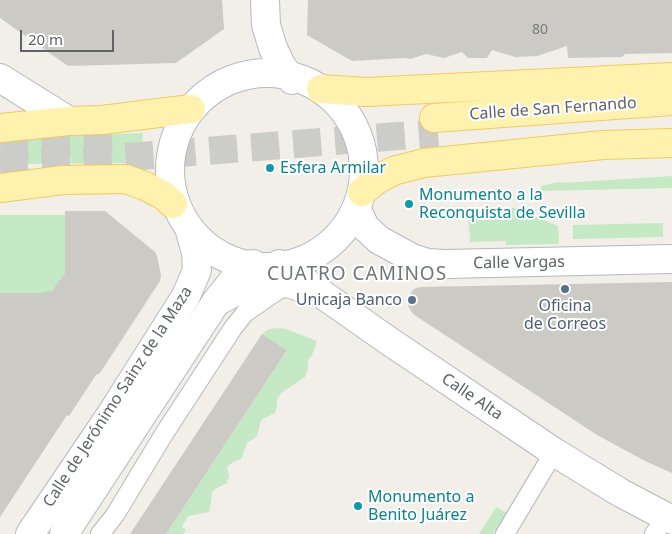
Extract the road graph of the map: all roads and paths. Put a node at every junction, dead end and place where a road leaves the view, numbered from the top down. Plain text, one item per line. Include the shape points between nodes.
1 (265, 13) edge
2 (672, 77) edge
3 (0, 78) edge
4 (236, 78) junction
5 (292, 80) junction
6 (321, 89) junction
7 (672, 100) edge
8 (191, 109) junction
9 (672, 119) edge
10 (69, 121) junction
11 (0, 128) edge
12 (672, 143) edge
13 (0, 188) edge
14 (359, 201) junction
15 (174, 204) junction
16 (189, 228) junction
17 (672, 259) edge
18 (273, 271) junction
19 (216, 302) junction
20 (166, 378) junction
21 (164, 434) junction
22 (554, 452) junction
23 (664, 524) edge
24 (30, 534) edge
25 (64, 534) edge
26 (100, 534) edge
27 (504, 534) edge

1 - 4 main road via 261,40
1 - 5 main road via 273,48
2 - 6 main road via 366,92
3 - 10 main road
4 - 5 main road via 266,76
4 - 8 main road via 205,95
5 - 6 main road
6 - 14 main road via 342,107 357,129 367,173
7 - 9 main road, Calle de San Fernando via 436,126
8 - 10 main road
8 - 15 main road via 180,123 171,145 168,164
10 - 11 main road
12 - 14 main road via 603,146 424,163 393,171 375,181
13 - 15 main road via 63,180 126,179 163,195
14 - 17 main road, Calle Vargas via 365,227 378,240 428,263
14 - 18 main road via 347,229 336,240
15 - 16 main road
16 - 18 main road via 206,244 230,258
16 - 24 main road, Calle de Jerónimo Sainz de la Maza via 197,270 186,296
18 - 19 main road via 260,285
18 - 19 main road, Calle de Jerónimo Sainz de la Maza via 239,274
18 - 21 lane
18 - 22 main road, Calle Alta via 297,275 397,347
19 - 20 main road, Calle de Jerónimo Sainz de la Maza
20 - 21 lane
20 - 25 main road, Calle de Jerónimo Sainz de la Maza
21 - 26 lane
22 - 23 main road, Calle Alta
22 - 27 lane

